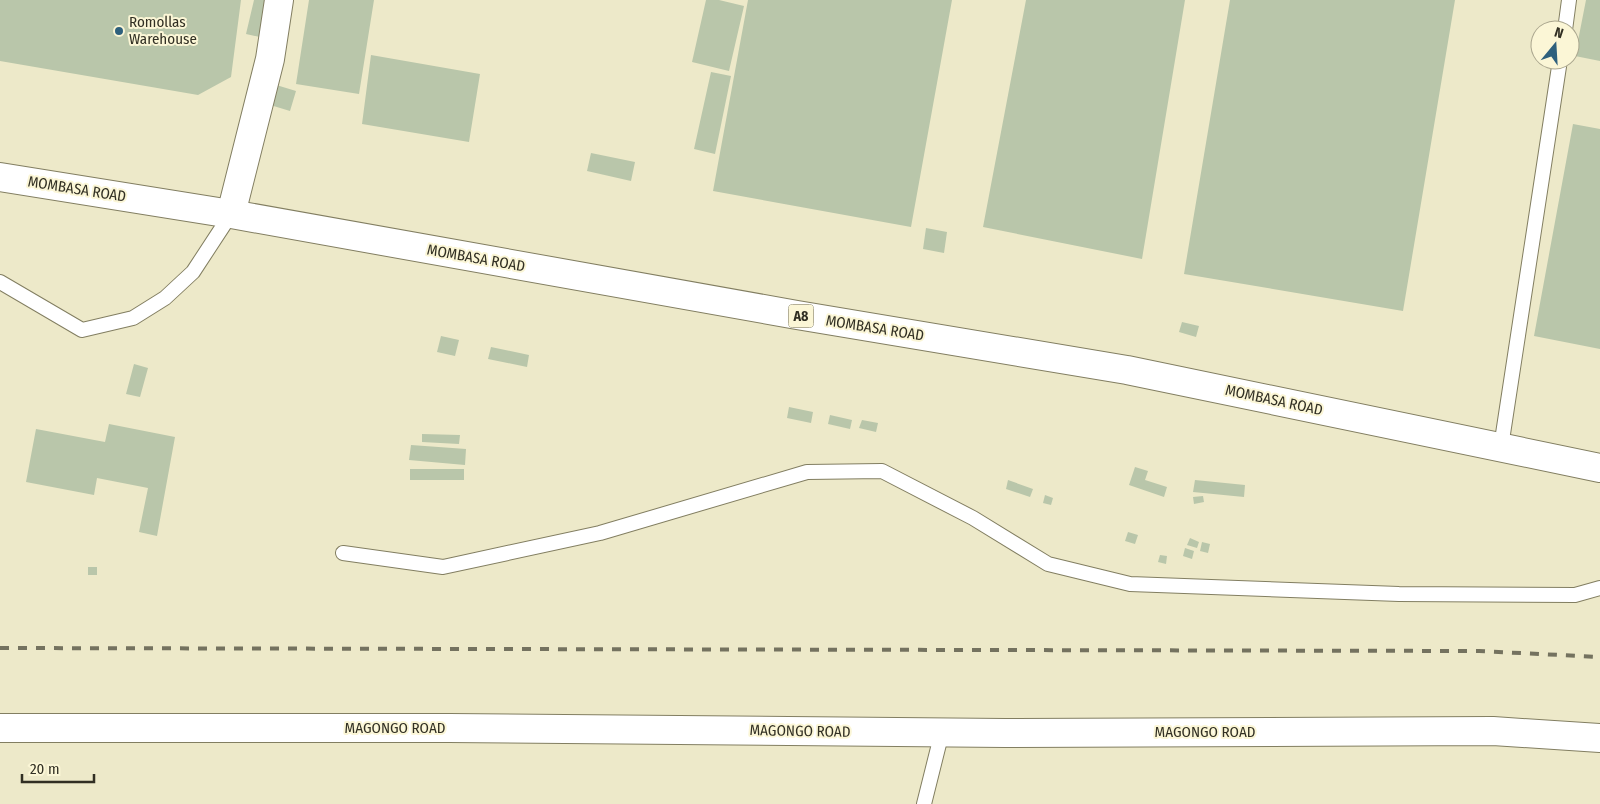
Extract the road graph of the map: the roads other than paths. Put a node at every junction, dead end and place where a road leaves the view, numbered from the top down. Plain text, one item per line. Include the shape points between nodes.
1 (279, 0) edge
2 (1570, 0) edge
3 (1567, 20) edge
4 (1558, 70) edge
5 (0, 177) edge
6 (231, 214) junction
7 (0, 282) edge
8 (1501, 447) junction
9 (1600, 468) edge
10 (343, 553) dead end
11 (1600, 588) edge
12 (0, 728) edge
13 (942, 732) junction
14 (1600, 738) edge
15 (924, 804) edge

1 - 6 main road via 270,59
2 - 3 lane
4 - 8 lane
5 - 6 main road, MOMBASA ROAD / A8
6 - 7 lane via 193,272 165,298 133,318 82,330
6 - 8 main road, MOMBASA ROAD / A8 via 797,315 1128,370
8 - 9 main road, MOMBASA ROAD / A8
10 - 11 lane via 443,567 600,533 807,472 882,471 973,518 1048,564 1130,584 1418,594 1575,595
12 - 13 main road, MAGONGO ROAD
13 - 14 main road, MAGONGO ROAD via 1493,731
13 - 15 lane

